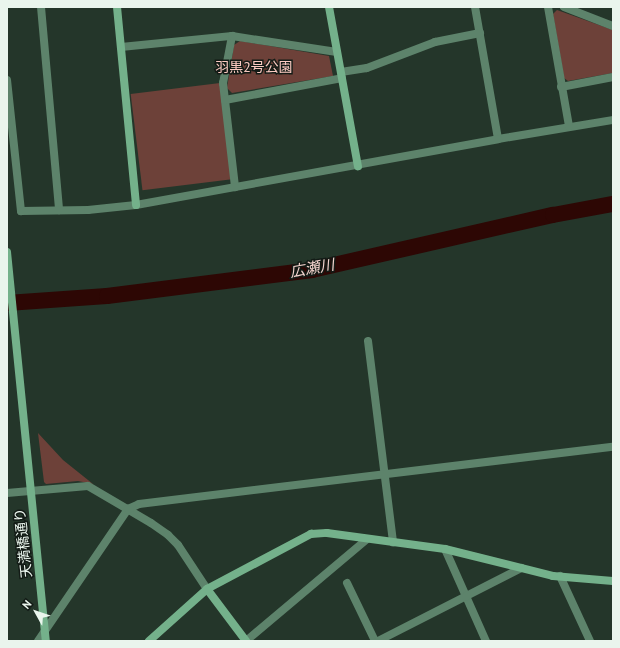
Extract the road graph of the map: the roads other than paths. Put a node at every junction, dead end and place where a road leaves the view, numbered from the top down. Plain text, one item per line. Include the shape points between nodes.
1 (41, 7) edge
2 (117, 7) edge
3 (329, 7) edge
4 (475, 7) edge
5 (548, 7) edge
6 (564, 7) edge
7 (613, 26) edge
8 (480, 33) junction
9 (232, 36) junction
10 (121, 47) junction
11 (337, 52) junction
12 (341, 75) junction
13 (613, 77) edge
14 (7, 80) edge
15 (561, 87) junction
16 (225, 100) junction
17 (613, 120) edge
18 (569, 126) junction
19 (498, 139) junction
20 (358, 166) junction
21 (235, 187) junction
22 (136, 205) junction
23 (59, 210) junction
24 (7, 252) edge
25 (368, 340) dead end
26 (613, 447) edge
27 (385, 475) junction
28 (31, 492) junction
29 (7, 493) edge
30 (128, 509) junction
31 (366, 539) junction
32 (393, 542) junction
33 (445, 549) junction
34 (521, 568) junction
35 (560, 576) junction
36 (613, 581) edge
37 (347, 583) dead end
38 (207, 589) junction
39 (466, 596) junction
40 (45, 631) junction
41 (38, 641) edge
42 (46, 641) edge
43 (149, 641) edge
44 (246, 641) edge
45 (377, 641) edge
46 (486, 641) edge
47 (590, 641) edge

1 - 23 street
2 - 10 street
3 - 11 street
4 - 8 street
5 - 15 street
6 - 7 street
8 - 12 street via 435,42 367,68
8 - 19 street
9 - 10 street
9 - 11 street
9 - 16 street via 223,83
10 - 22 street
11 - 12 street
12 - 16 street
12 - 20 street
13 - 15 street
14 - 23 street via 21,212
15 - 18 street
16 - 21 street
17 - 18 street
18 - 19 street
19 - 20 street
20 - 21 street
21 - 22 street
22 - 23 street
24 - 28 street, 天満橋通り
25 - 27 street
26 - 27 street
27 - 30 street via 139,504
27 - 32 street
28 - 29 street
28 - 30 street via 88,486
28 - 40 street, 天満橋通り
30 - 38 street via 151,523 178,545
30 - 40 street
31 - 32 street
31 - 38 street via 327,533 311,534
31 - 44 street
32 - 33 street
33 - 34 street
33 - 39 street
34 - 35 street
34 - 39 street
35 - 36 street
35 - 47 street
37 - 45 street
38 - 43 street
38 - 44 street
39 - 45 street
39 - 46 street
40 - 41 street
40 - 42 street, 天満橋通り

